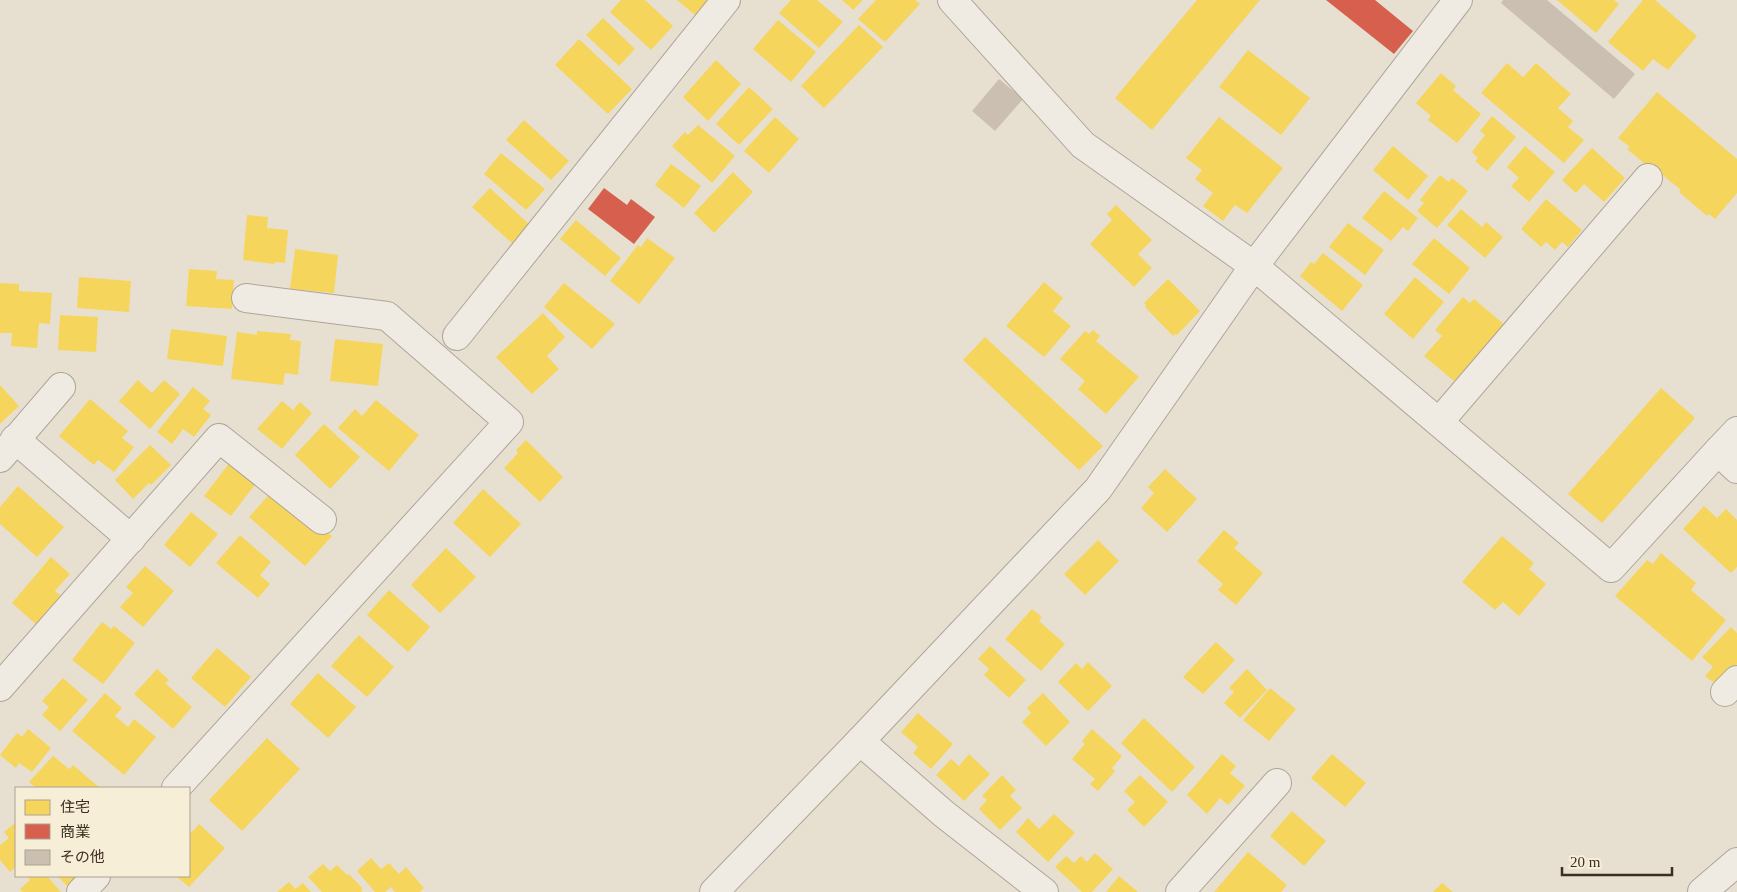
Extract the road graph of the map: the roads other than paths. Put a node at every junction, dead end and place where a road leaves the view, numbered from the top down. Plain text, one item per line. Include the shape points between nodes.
1 (726, 0) edge
2 (952, 0) edge
3 (1458, 0) edge
4 (1648, 178) dead end
5 (1254, 266) junction
6 (246, 298) dead end
7 (457, 336) dead end
8 (61, 387) dead end
9 (1439, 422) junction
10 (1737, 431) edge
11 (8, 449) edge
12 (1728, 460) edge
13 (322, 520) dead end
14 (131, 539) junction
15 (0, 688) edge
16 (860, 742) junction
17 (1278, 783) dead end
18 (177, 787) edge
19 (1737, 862) edge
20 (95, 877) edge
21 (81, 892) edge
22 (714, 892) edge
23 (1044, 892) edge
24 (1180, 892) edge
25 (1702, 892) edge

1 - 7 street
2 - 5 street via 1083,146
3 - 5 street
4 - 9 street
5 - 9 street
5 - 16 street via 1098,489
6 - 18 street via 387,316 509,422
8 - 11 street
9 - 12 street via 1611,568
10 - 12 street
11 - 14 street
13 - 14 street via 219,438
14 - 15 street
16 - 22 street
16 - 23 street via 944,814
17 - 24 street
19 - 25 street
20 - 21 street

